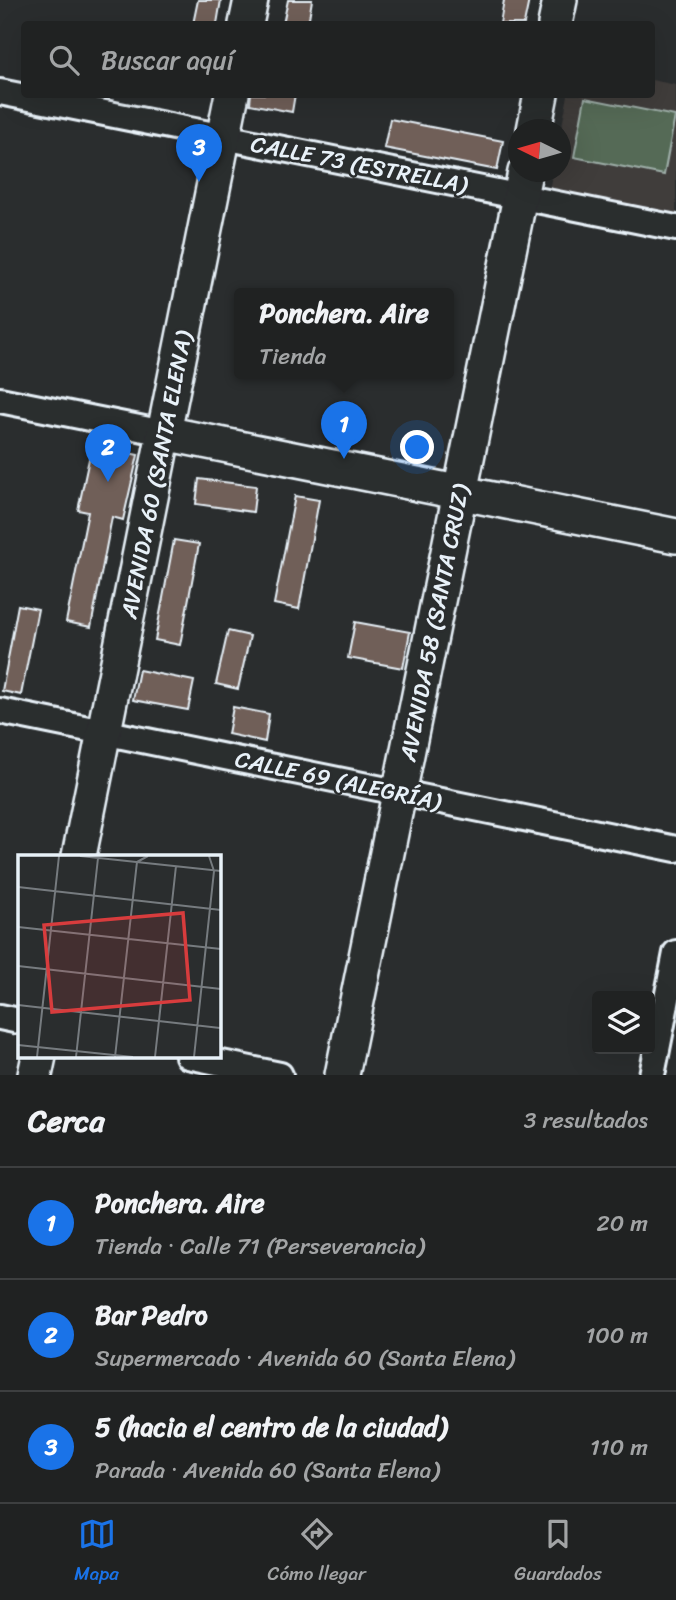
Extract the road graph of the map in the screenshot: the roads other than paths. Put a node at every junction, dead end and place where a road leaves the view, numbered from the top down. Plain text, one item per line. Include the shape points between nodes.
1 (251, 0) edge
2 (560, 0) edge
3 (247, 21) edge
4 (556, 21) edge
5 (0, 92) edge
6 (21, 96) edge
7 (30, 98) edge
8 (231, 98) edge
9 (540, 98) edge
10 (536, 119) edge
11 (223, 137) junction
12 (523, 184) edge
13 (676, 228) edge
14 (0, 400) edge
15 (164, 433) junction
16 (460, 493) junction
17 (676, 536) edge
18 (0, 711) edge
19 (104, 732) junction
20 (399, 792) junction
21 (676, 849) edge
22 (79, 855) edge
23 (676, 953) edge
24 (0, 1017) edge
25 (18, 1021) edge
26 (198, 1058) edge
27 (280, 1075) edge
28 (342, 1075) edge
29 (652, 1075) edge

1 - 3 street
2 - 4 street
5 - 6 street, CALLE 73 (ESTRELLA)
7 - 11 street, CALLE 73 (ESTRELLA)
8 - 11 street, AVENIDA 60 (SANTA ELENA)
9 - 10 street
11 - 12 street, CALLE 73 (ESTRELLA)
11 - 15 street, AVENIDA 60 (SANTA ELENA)
12 - 13 street, CALLE 73 (ESTRELLA)
12 - 16 street, AVENIDA 58 (SANTA CRUZ)
14 - 15 street
15 - 16 street
15 - 19 street, AVENIDA 60 (SANTA ELENA)
16 - 17 street
16 - 20 street, AVENIDA 58 (SANTA CRUZ)
18 - 19 street, CALLE 69 (ALEGRÍA)
19 - 20 street, CALLE 69 (ALEGRÍA)
19 - 22 street, AVENIDA 60 (SANTA ELENA)
20 - 21 street, CALLE 69 (ALEGRÍA)
20 - 28 street, AVENIDA 58 (SANTA CRUZ)
23 - 29 street
24 - 25 street
26 - 27 street

